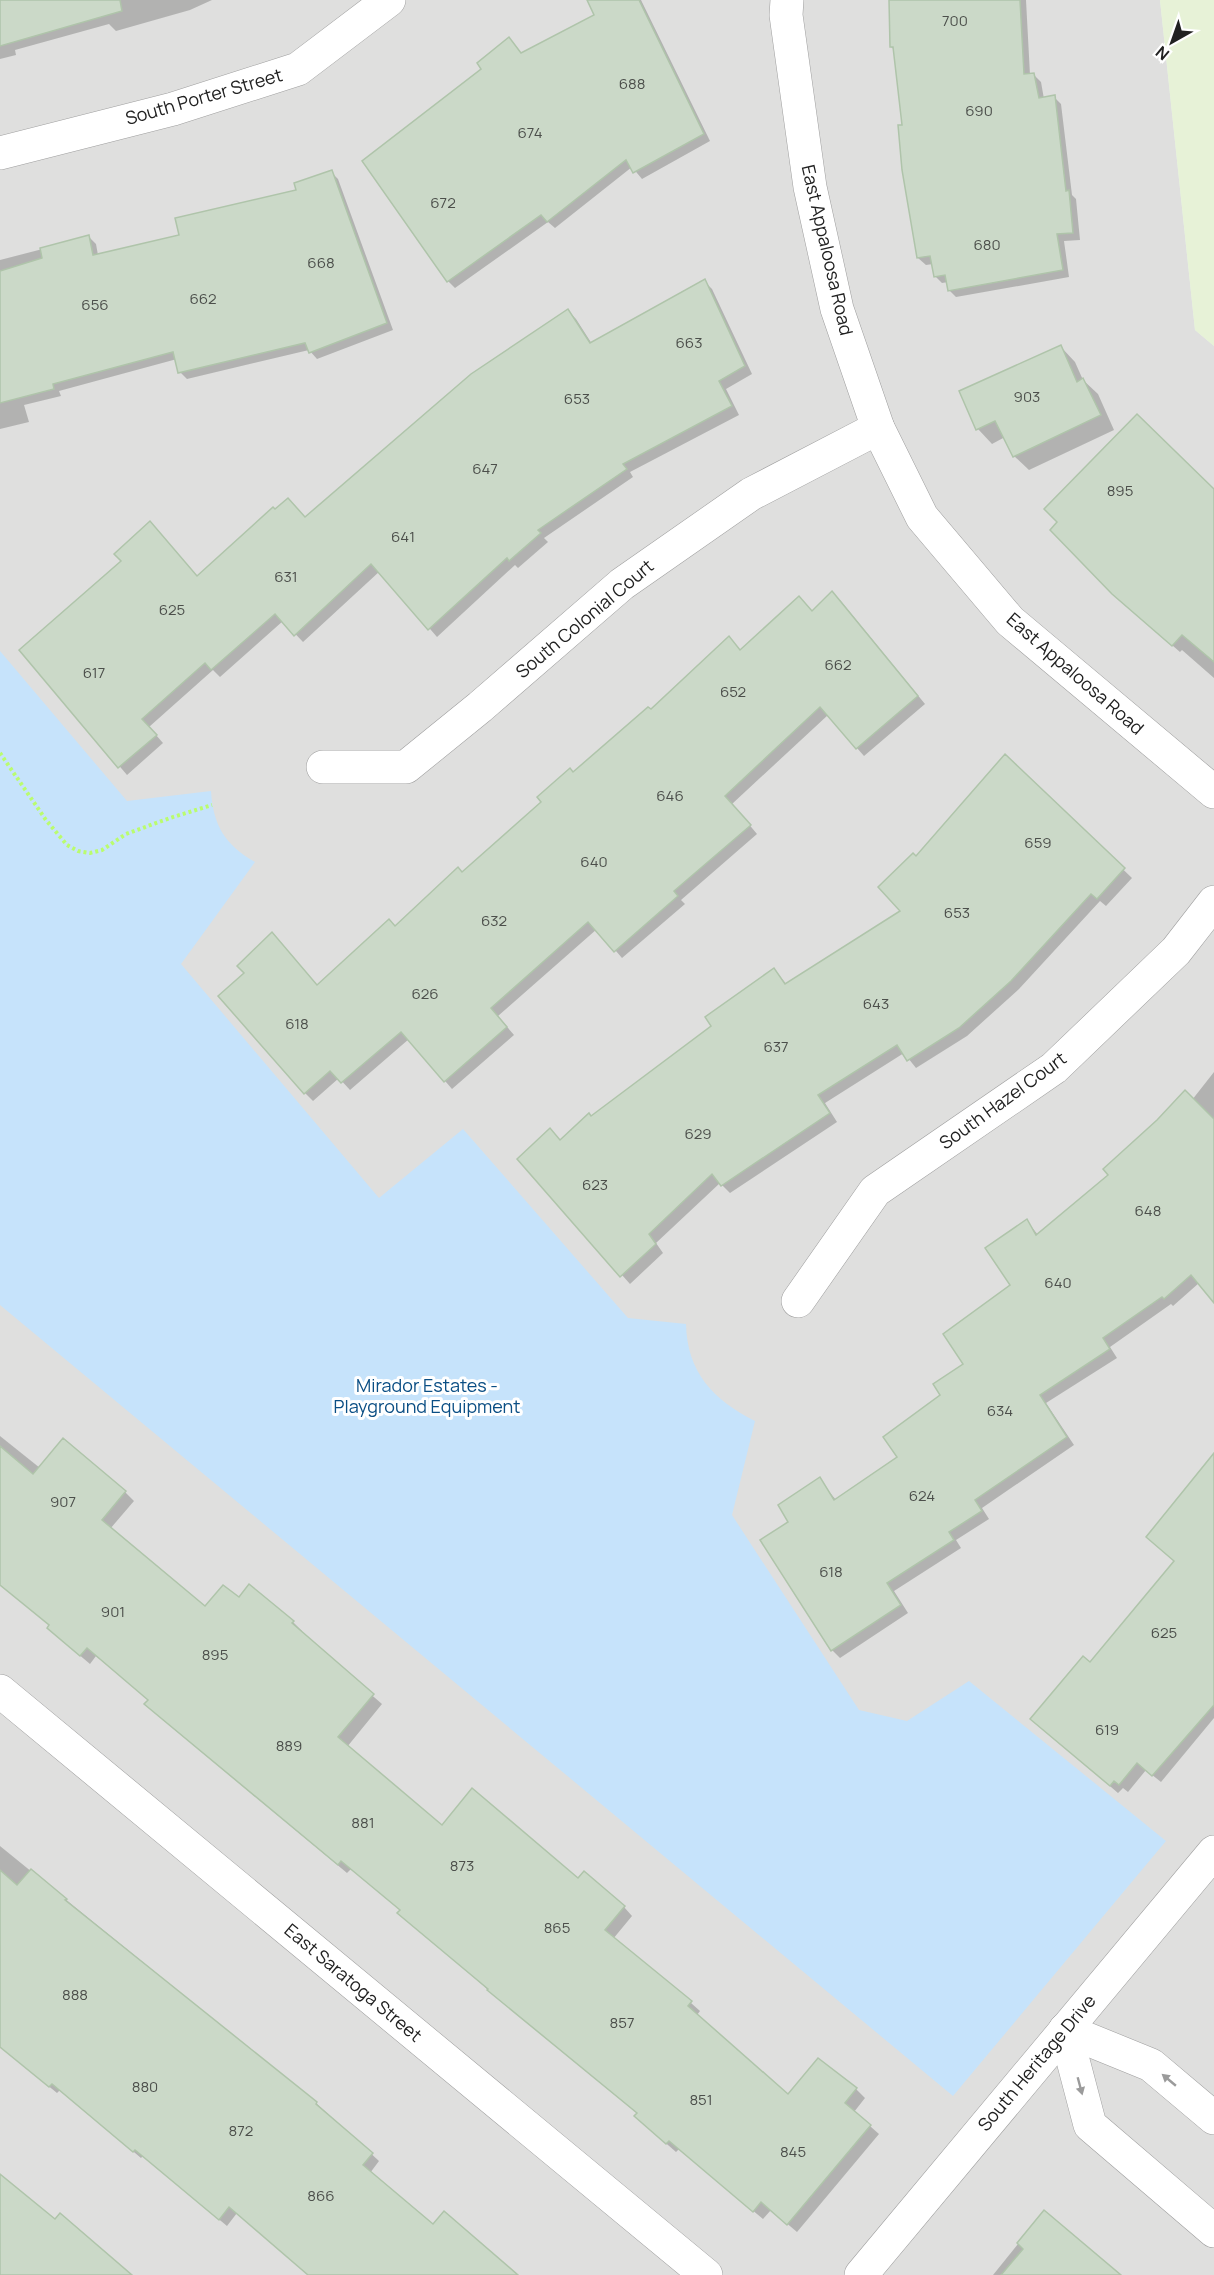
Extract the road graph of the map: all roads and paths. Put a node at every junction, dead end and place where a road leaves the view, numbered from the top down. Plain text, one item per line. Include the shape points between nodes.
1 (389, 0) edge
2 (787, 0) edge
3 (0, 153) edge
4 (878, 428) junction
5 (0, 753) edge
6 (324, 767) dead end
7 (1214, 792) edge
8 (212, 805) dead end
9 (1214, 902) edge
10 (798, 1301) dead end
11 (0, 1691) edge
12 (1214, 1852) edge
13 (1065, 2030) junction
14 (1214, 2118) edge
15 (1214, 2231) edge
16 (706, 2275) edge
17 (861, 2275) edge

1 - 3 street, South Porter Street via 298,69 173,109
2 - 4 street, East Appaloosa Road via 810,187 837,309
4 - 6 street, South Colonial Court via 751,494 622,584 406,767
4 - 7 street, East Appaloosa Road via 922,517 1010,621
5 - 8 path via 46,820 67,845 78,851 102,850 126,834
9 - 10 street, South Hazel Court via 1176,951 1054,1068 875,1191
11 - 16 street, East Saratoga Street
12 - 13 street, South Heritage Drive
14 -> 13 street via 1151,2065
13 -> 15 street via 1090,2125
13 - 17 street, South Heritage Drive

